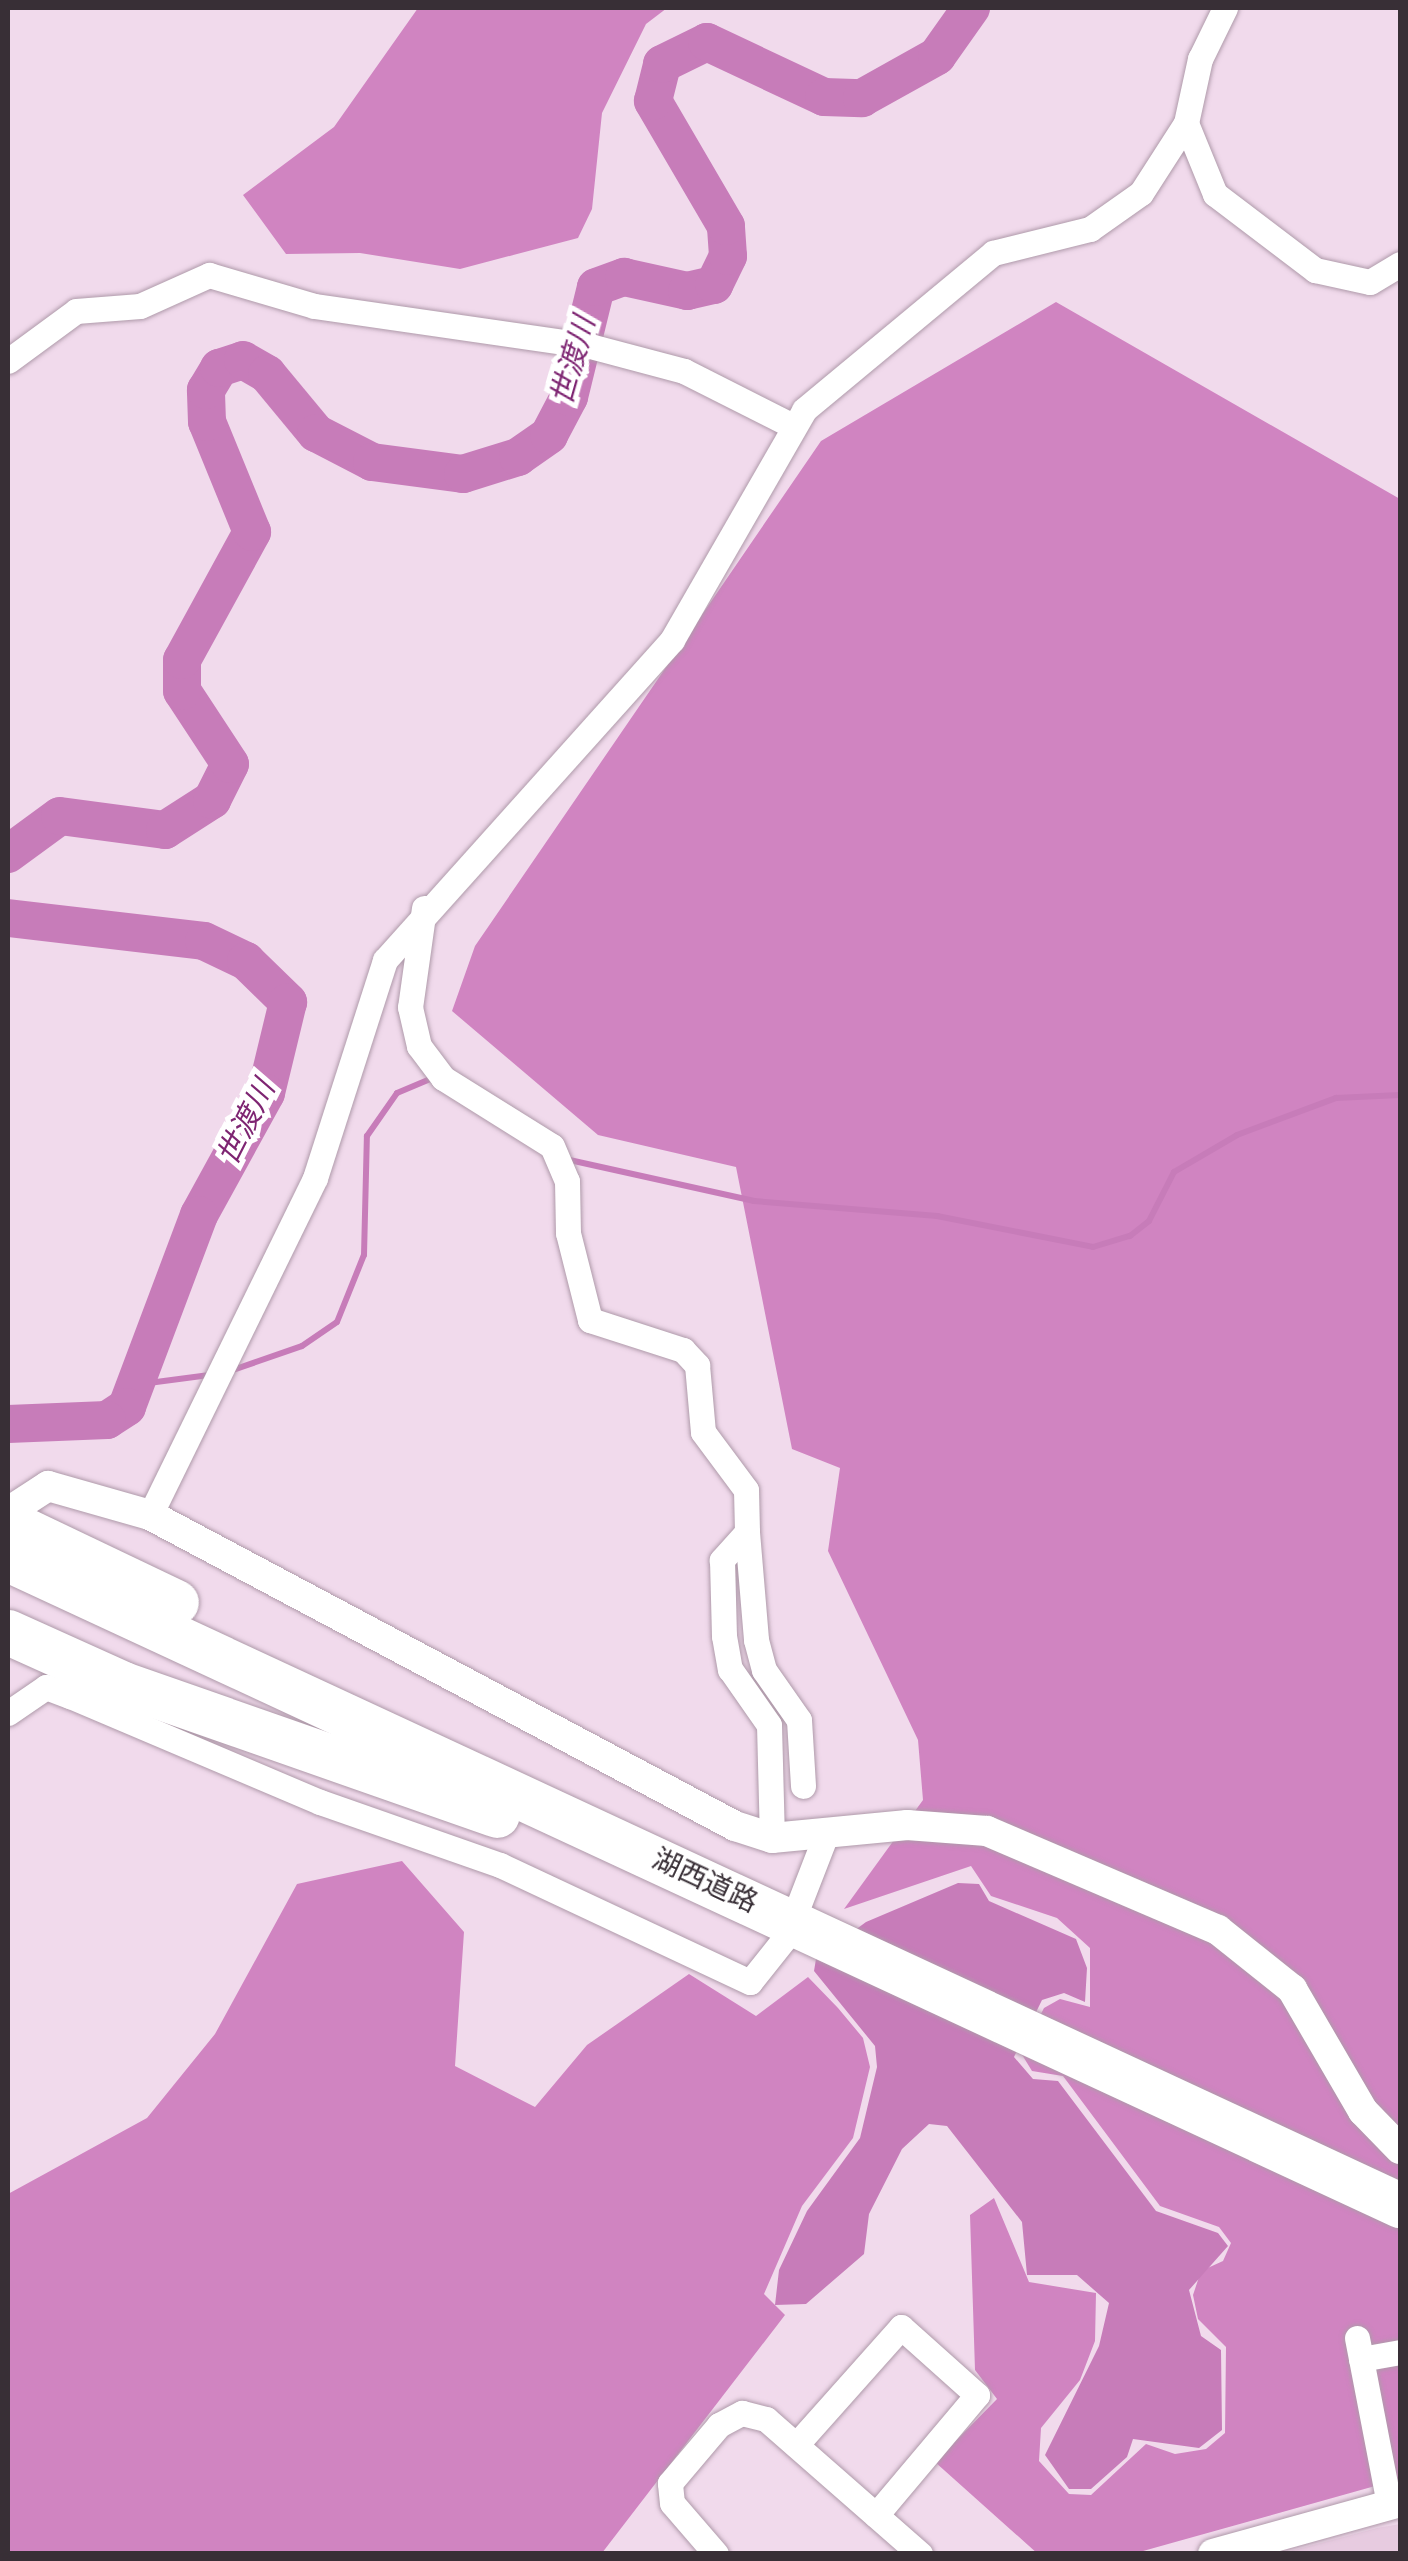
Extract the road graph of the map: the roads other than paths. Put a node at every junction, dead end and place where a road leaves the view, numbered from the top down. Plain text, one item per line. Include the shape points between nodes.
1 (1225, 8) edge
2 (1186, 123) junction
3 (1400, 264) edge
4 (8, 361) edge
5 (791, 425) junction
6 (424, 908) junction
7 (150, 1515) junction
8 (11, 1531) edge
9 (747, 1532) junction
10 (8, 1632) edge
11 (8, 1713) edge
12 (803, 1786) dead end
13 (825, 1836) junction
14 (772, 1838) junction
15 (787, 1919) junction
16 (1400, 2149) edge
17 (1400, 2205) edge
18 (1400, 2352) edge
19 (796, 2445) junction
20 (1395, 2503) edge
21 (876, 2514) junction
22 (716, 2554) edge
23 (920, 2554) edge
24 (1212, 2554) edge

1 - 2 street via 1200,59
2 - 3 street via 1215,194 1315,270 1370,282
2 - 5 street via 1141,193 1090,229 992,253 948,282
4 - 5 street via 76,311 140,306 208,276 314,306 609,351 684,371
5 - 6 street via 672,640
6 - 7 street via 385,960 315,1178
6 - 9 street via 410,1007 419,1046 443,1078 552,1146 567,1181 568,1234 590,1320 683,1350 697,1365 702,1432 740,1475
7 - 8 street via 48,1486
7 - 14 street via 359,1634
8 - 15 highway, 湖西道路 via 320,1678 356,1719
9 - 12 street via 756,1640 764,1670 799,1720
9 - 14 street via 722,1560 724,1636 730,1669 770,1725
10 - 15 highway via 123,1684
11 - 15 street via 46,1687 320,1802 500,1865 750,1982
13 - 14 street
13 - 15 street
13 - 16 street via 906,1826 987,1830 1218,1930 1292,1989 1362,2110
15 - 17 highway, 湖西道路
18 - 20 street via 1359,2348
19 - 21 street
19 - 21 street via 901,2327 978,2395
19 - 22 street via 766,2419 742,2413 719,2425 670,2483 672,2503
20 - 24 street
21 - 23 street

